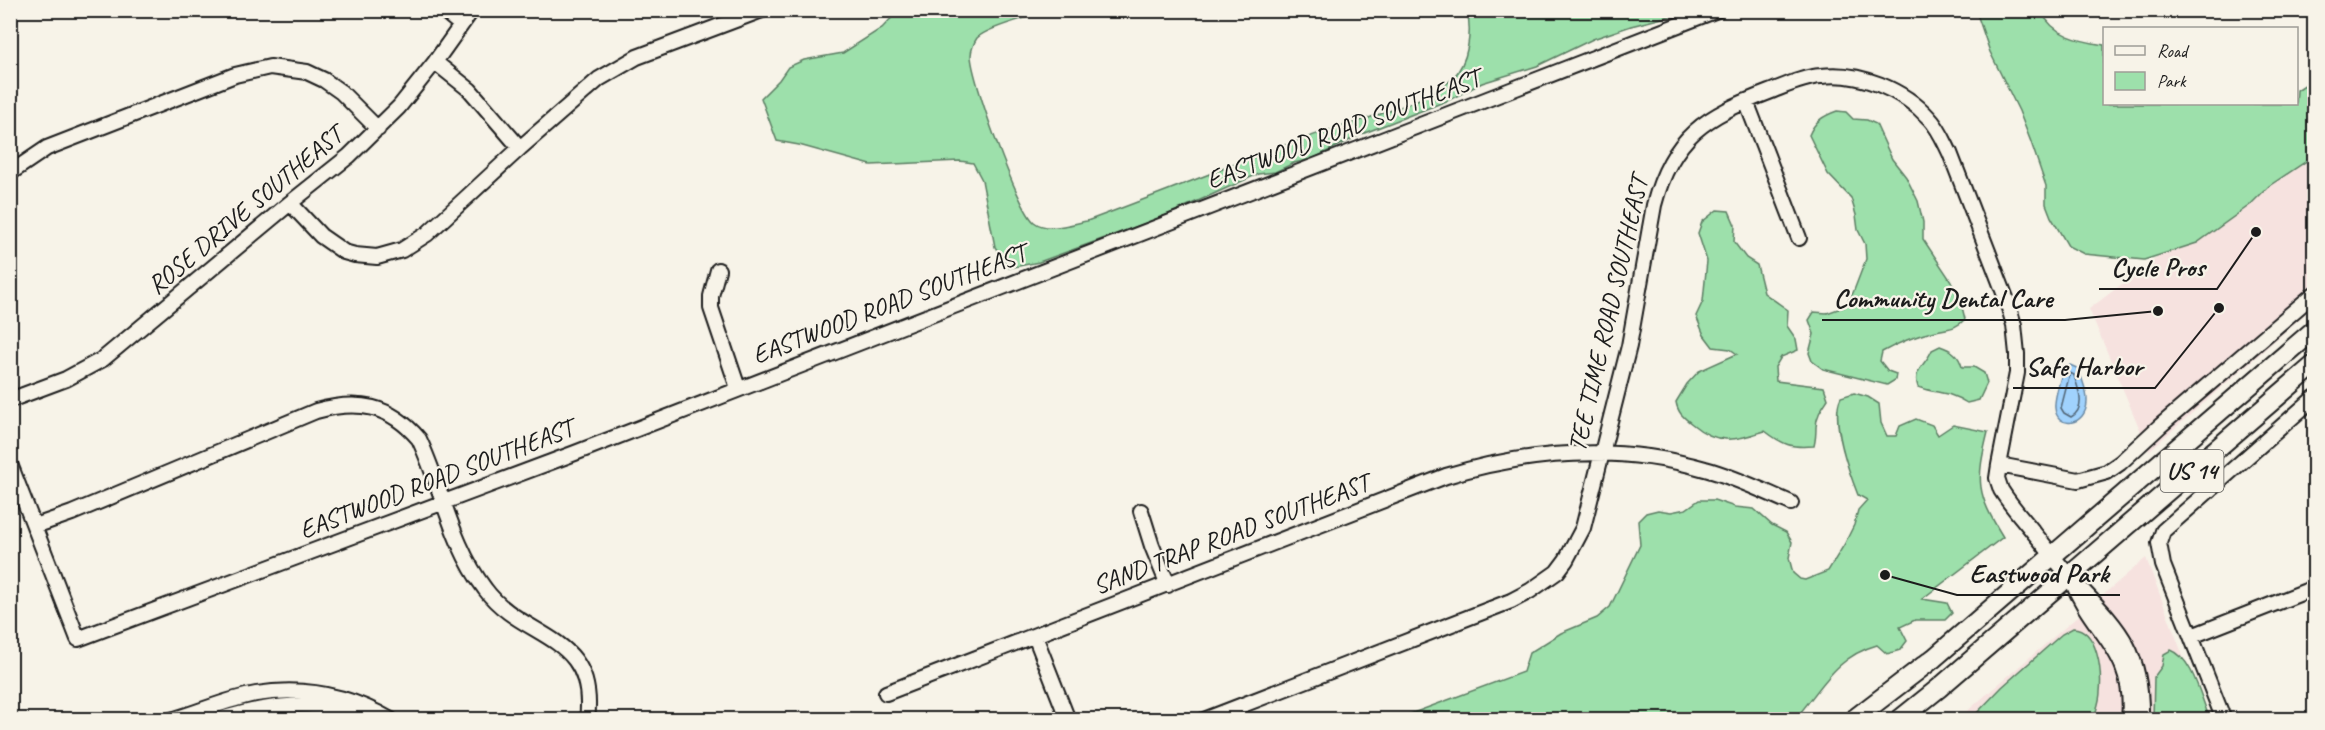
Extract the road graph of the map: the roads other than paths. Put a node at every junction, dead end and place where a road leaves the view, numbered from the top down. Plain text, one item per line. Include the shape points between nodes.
1 (443, 10) edge
2 (472, 10) edge
3 (762, 10) edge
4 (1717, 10) edge
5 (461, 25) junction
6 (435, 62) junction
7 (1746, 101) junction
8 (378, 129) junction
9 (520, 148) junction
10 (10, 173) edge
11 (290, 203) junction
12 (1799, 238) dead end
13 (718, 270) dead end
14 (2314, 294) edge
15 (2314, 330) edge
16 (2314, 365) edge
17 (738, 388) junction
18 (2314, 398) edge
19 (10, 400) edge
20 (1601, 453) junction
21 (10, 464) edge
22 (1998, 465) junction
23 (444, 502) junction
24 (1791, 503) dead end
25 (1141, 511) dead end
26 (35, 526) junction
27 (2052, 555) junction
28 (2070, 576) junction
29 (1168, 585) junction
30 (2314, 588) edge
31 (1035, 636) junction
32 (2192, 636) junction
33 (886, 693) dead end
34 (358, 714) edge
35 (171, 720) edge
36 (218, 720) edge
37 (391, 720) edge
38 (587, 720) edge
39 (1068, 720) edge
40 (1204, 720) edge
41 (1853, 720) edge
42 (1899, 720) edge
43 (2129, 720) edge
44 (2141, 720) edge
45 (2224, 720) edge

1 - 5 street
2 - 5 street, ROSE DRIVE SOUTHEAST
3 - 9 street via 618,66
4 - 17 street, EASTWOOD ROAD SOUTHEAST
5 - 6 street, ROSE DRIVE SOUTHEAST
6 - 8 street, ROSE DRIVE SOUTHEAST
6 - 9 street via 470,90
7 - 12 street
7 - 20 street, TEE TIME ROAD SOUTHEAST via 1720,112 1694,132 1669,164 1659,187 1631,337
7 - 22 street, TEE TIME ROAD SOUTHEAST via 1821,75 1842,76 1884,86 1903,96 1930,118 1941,133 2014,325 2017,373
8 - 10 street via 324,80 307,72 270,67 235,75 47,148
8 - 11 street, ROSE DRIVE SOUTHEAST
9 - 11 street via 428,234 389,255 362,256 337,248
11 - 19 street, ROSE DRIVE SOUTHEAST via 103,359 66,379
13 - 17 street via 711,308
14 - 22 street via 2106,472 2078,480
15 - 27 main road, US 14
16 - 28 main road, US 14
17 - 23 street, EASTWOOD ROAD SOUTHEAST
18 - 32 street via 2163,531 2159,543 2163,565
20 - 24 street, SAND TRAP ROAD SOUTHEAST via 1704,468
20 - 29 street, SAND TRAP ROAD SOUTHEAST via 1528,456 1456,473
20 - 40 street, TEE TIME ROAD SOUTHEAST via 1583,528 1566,560 1545,582 1511,601
21 - 26 street
22 - 27 street via 2001,490
23 - 26 street via 423,448 406,424 375,408 335,405
23 - 26 street, EASTWOOD ROAD SOUTHEAST via 78,639
23 - 38 street via 470,565 486,592 564,646 576,662 589,690
25 - 29 street
27 - 28 street
27 - 41 main road, US 14 via 1934,658
28 - 42 main road, US 14
28 - 43 street via 2080,602 2106,635 2127,674
28 - 44 street via 2107,615 2130,650 2141,689
29 - 31 street, SAND TRAP ROAD SOUTHEAST
30 - 32 street
31 - 33 street, SAND TRAP ROAD SOUTHEAST
31 - 39 street
32 - 45 street
34 - 35 street via 318,692 290,690 256,694
34 - 36 street via 292,705 256,709
34 - 37 street

